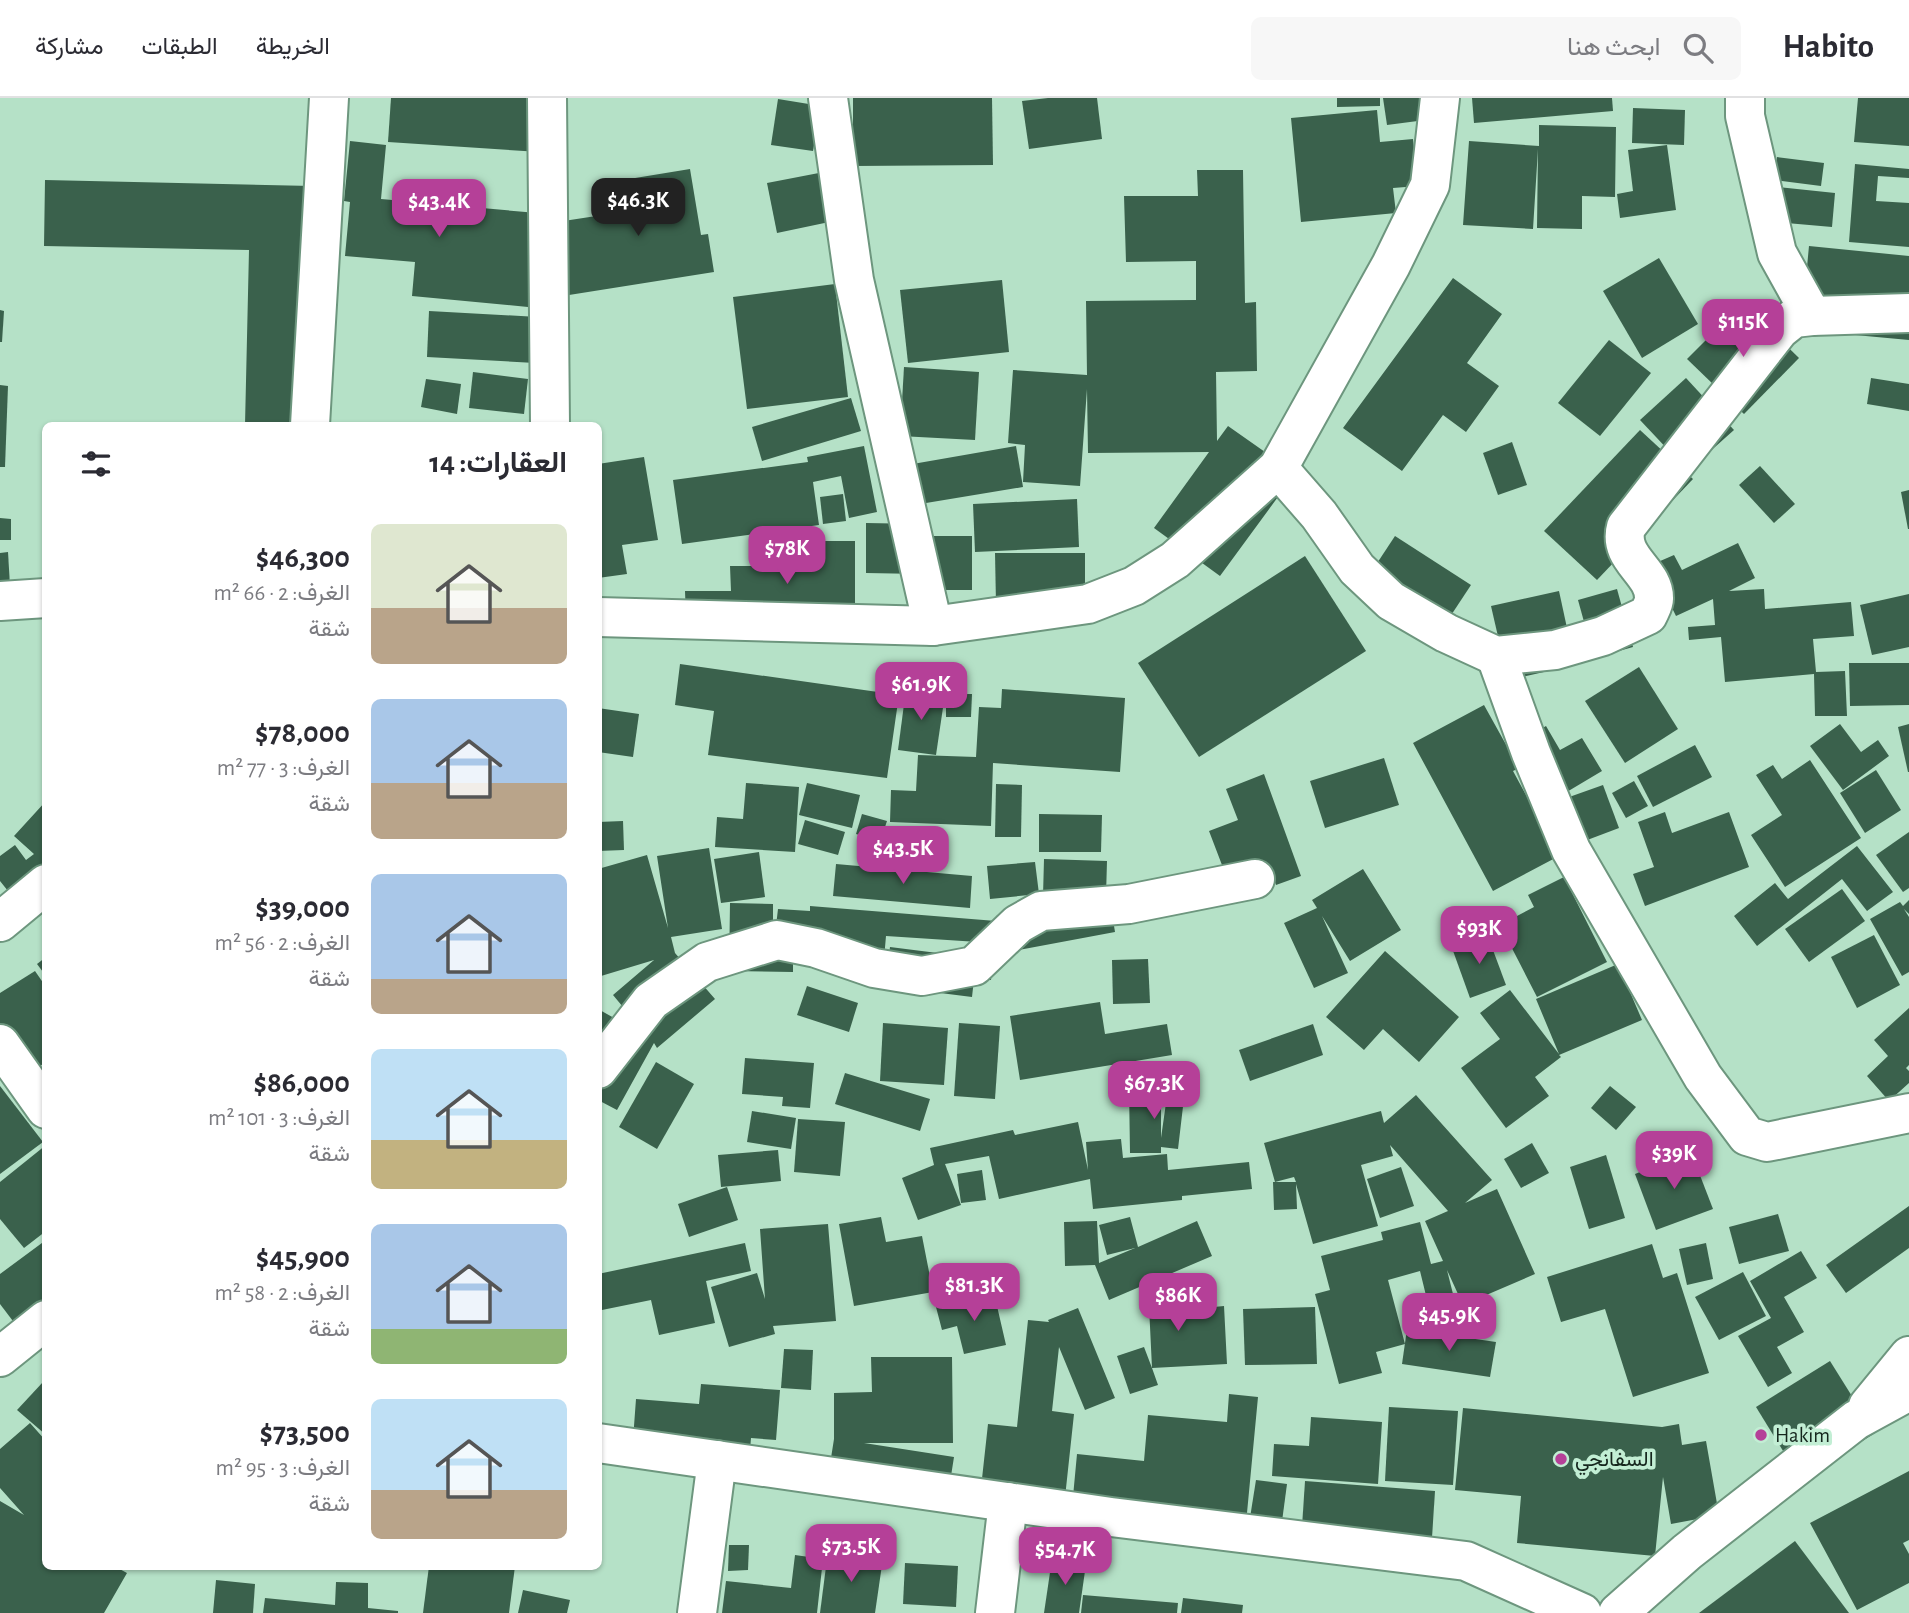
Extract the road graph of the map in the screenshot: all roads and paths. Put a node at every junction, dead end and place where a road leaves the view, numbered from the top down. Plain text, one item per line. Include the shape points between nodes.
1 (330, 98) edge
2 (547, 98) edge
3 (828, 98) edge
4 (1440, 98) edge
5 (1745, 98) edge
6 (1909, 313) edge
7 (1812, 316) junction
8 (310, 422) edge
9 (550, 422) edge
10 (1278, 468) junction
11 (42, 598) edge
12 (0, 601) edge
13 (602, 617) edge
14 (933, 626) junction
15 (1496, 656) junction
16 (1255, 879) dead end
17 (42, 887) edge
18 (0, 922) edge
19 (0, 1045) edge
20 (602, 1064) edge
21 (42, 1103) edge
22 (1909, 1113) edge
23 (42, 1323) edge
24 (1909, 1356) edge
25 (0, 1357) edge
26 (1909, 1391) edge
27 (1856, 1420) junction
28 (602, 1444) edge
29 (717, 1460) junction
30 (1008, 1502) junction
31 (697, 1613) edge
32 (995, 1613) edge
33 (1582, 1613) edge
34 (1618, 1613) edge

1 - 8 street
2 - 9 street
3 - 14 street via 854,280
4 - 10 street via 1430,185
5 - 7 street via 1745,116 1777,253
6 - 7 street
7 - 15 street via 1794,318 1779,330 1626,527 1626,548 1651,585 1654,600 1647,615 1603,636 1555,650
10 - 14 street via 1175,560 1134,586 1088,604
10 - 15 street via 1357,569 1391,601 1446,634
11 - 12 street
13 - 14 street
15 - 22 street via 1572,849 1703,1077 1747,1136 1767,1142
16 - 20 street via 1129,904 1041,911 1018,924 974,966 922,976 874,968 777,940 706,962 651,1001
17 - 18 street
19 - 21 street
23 - 25 street
24 - 27 street
26 - 27 street
27 - 34 street via 1687,1552
28 - 29 street
29 - 30 street
29 - 31 street
30 - 32 street
30 - 33 street via 1466,1561

